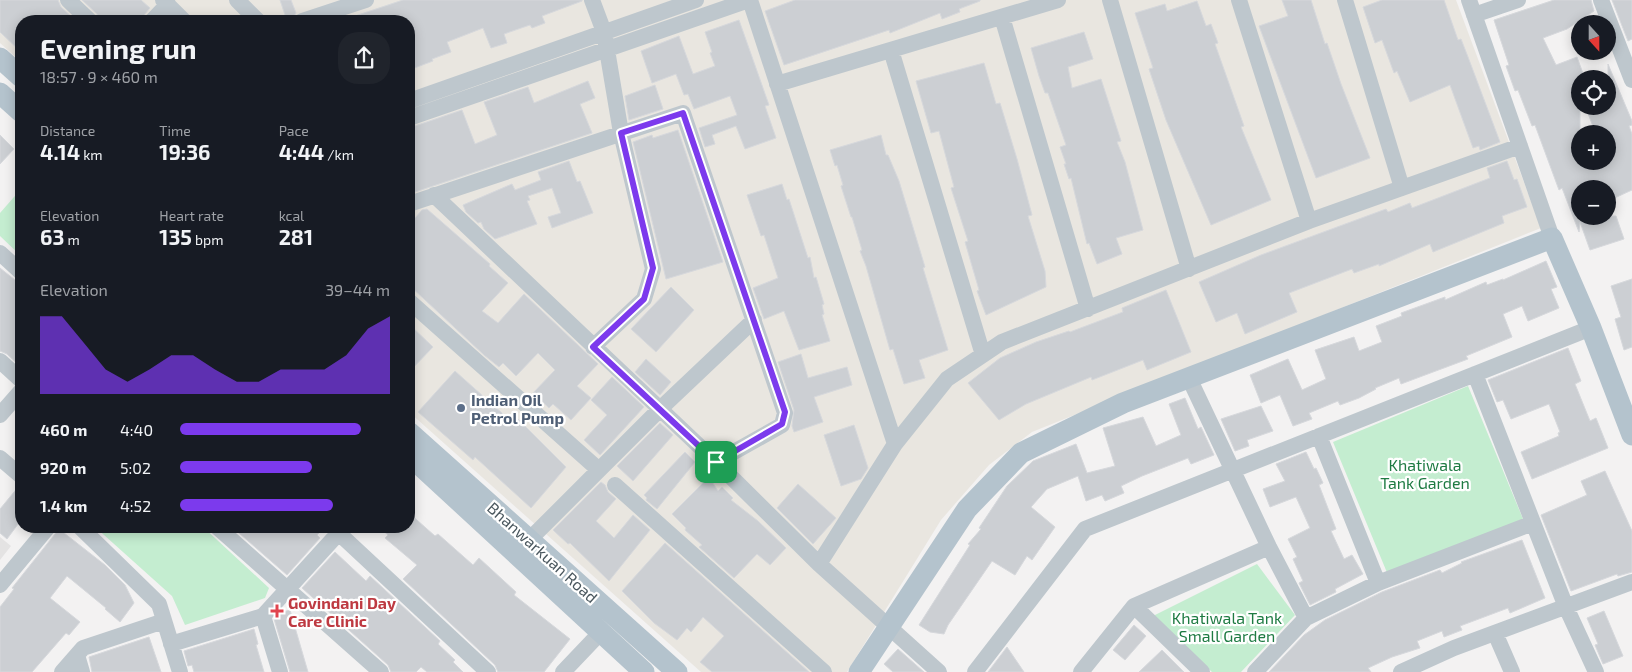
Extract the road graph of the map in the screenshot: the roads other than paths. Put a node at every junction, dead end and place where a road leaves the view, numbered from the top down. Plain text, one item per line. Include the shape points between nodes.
1 (68, 0) edge
2 (237, 0) edge
3 (366, 0) edge
4 (592, 0) edge
5 (696, 0) edge
6 (749, 0) edge
7 (1058, 0) edge
8 (1110, 0) edge
9 (1239, 0) edge
10 (1345, 0) edge
11 (1518, 0) edge
12 (1601, 0) edge
13 (166, 2) edge
14 (1471, 8) edge
15 (84, 15) edge
16 (156, 15) edge
17 (178, 15) edge
18 (252, 15) edge
19 (320, 15) edge
20 (1002, 17) junction
21 (605, 40) junction
22 (891, 50) junction
23 (1628, 57) edge
24 (0, 58) edge
25 (15, 72) edge
26 (1632, 80) edge
27 (777, 84) junction
28 (0, 93) edge
29 (415, 99) edge
30 (15, 107) edge
31 (415, 116) edge
32 (621, 133) junction
33 (1520, 146) junction
34 (1402, 188) junction
35 (434, 195) junction
36 (415, 202) edge
37 (1309, 221) junction
38 (1552, 238) junction
39 (0, 253) edge
40 (15, 267) edge
41 (1189, 269) junction
42 (415, 306) edge
43 (1088, 309) junction
44 (754, 320) junction
45 (1591, 328) junction
46 (593, 347) junction
47 (983, 355) junction
48 (0, 361) edge
49 (1475, 374) junction
50 (15, 375) edge
51 (1190, 378) junction
52 (15, 398) edge
53 (660, 409) junction
54 (0, 415) edge
55 (1319, 436) junction
56 (1632, 436) edge
57 (415, 437) edge
58 (895, 444) junction
59 (0, 458) edge
60 (415, 462) edge
61 (716, 462) junction
62 (599, 470) junction
63 (1234, 470) junction
64 (15, 471) edge
65 (615, 485) dead end
66 (1534, 523) junction
67 (43, 533) edge
68 (86, 533) edge
69 (224, 533) edge
70 (334, 533) edge
71 (343, 533) edge
72 (529, 540) junction
73 (1269, 547) junction
74 (819, 564) junction
75 (1632, 582) edge
76 (1378, 583) junction
77 (0, 585) edge
78 (287, 589) junction
79 (1134, 606) junction
80 (1566, 607) junction
81 (263, 616) junction
82 (1306, 618) junction
83 (164, 621) junction
84 (889, 626) junction
85 (602, 631) junction
86 (1495, 633) junction
87 (171, 644) junction
88 (77, 655) junction
89 (1428, 666) edge
90 (62, 672) edge
91 (82, 672) edge
92 (180, 672) edge
93 (280, 672) edge
94 (381, 672) edge
95 (488, 672) edge
96 (563, 672) edge
97 (644, 672) edge
98 (677, 672) edge
99 (824, 672) edge
100 (860, 672) edge
101 (939, 672) edge
102 (974, 672) edge
103 (1081, 672) edge
104 (1202, 672) edge
105 (1255, 672) edge
106 (1401, 672) edge
107 (1512, 672) edge
108 (1596, 672) edge

1 - 15 street
2 - 18 street
3 - 19 street
4 - 21 street
5 - 21 street
6 - 21 street
6 - 27 street
7 - 20 street
8 - 41 street
9 - 37 street
10 - 34 street
11 - 14 street
12 - 23 street
13 - 16 street
13 - 17 street
14 - 33 street
20 - 22 street
20 - 43 street
21 - 29 street
21 - 31 street
21 - 32 street
22 - 27 street
22 - 47 street
23 - 26 street
24 - 25 main road
27 - 58 street
28 - 30 main road
32 - 35 street
32 - 44 street via 683,113
32 - 46 street via 653,268 644,299
33 - 34 street
33 - 38 street
34 - 37 street
35 - 36 street
35 - 46 street
37 - 41 street
38 - 45 main road
38 - 51 main road
39 - 40 street
41 - 43 street
42 - 62 street
43 - 47 street via 1002,342
44 - 53 street
44 - 61 street via 785,412 784,418 782,424
45 - 49 street
45 - 56 main road
46 - 53 street
47 - 58 street via 947,379
48 - 50 street
49 - 55 street
49 - 66 street
51 - 63 street
51 - 84 main road via 1124,403 1021,453 967,509
52 - 54 street
53 - 61 street
53 - 62 street
55 - 63 street
55 - 76 street
57 - 72 main road, Bhanwarkuan Road
58 - 74 street
59 - 64 street
60 - 85 main road, Bhanwarkuan Road
61 - 74 street
62 - 72 street
63 - 73 street
63 - 102 street via 1085,529
65 - 99 street
66 - 76 street
66 - 80 street
67 - 77 street
68 - 83 street via 159,604
69 - 78 street
70 - 78 street
71 - 95 street
72 - 98 main road, Bhanwarkuan Road
73 - 79 street
73 - 82 street
74 - 84 street
75 - 80 street
76 - 82 street
78 - 81 street
78 - 94 street
79 - 103 street
79 - 104 street
80 - 86 street
80 - 108 street
81 - 87 street
81 - 93 street
82 - 105 street
83 - 87 street
83 - 88 street via 83,648
84 - 100 main road
84 - 101 street
85 - 96 street
85 - 97 main road, Bhanwarkuan Road
86 - 89 street
86 - 107 street
87 - 92 street
88 - 90 street
88 - 91 street
89 - 106 street

